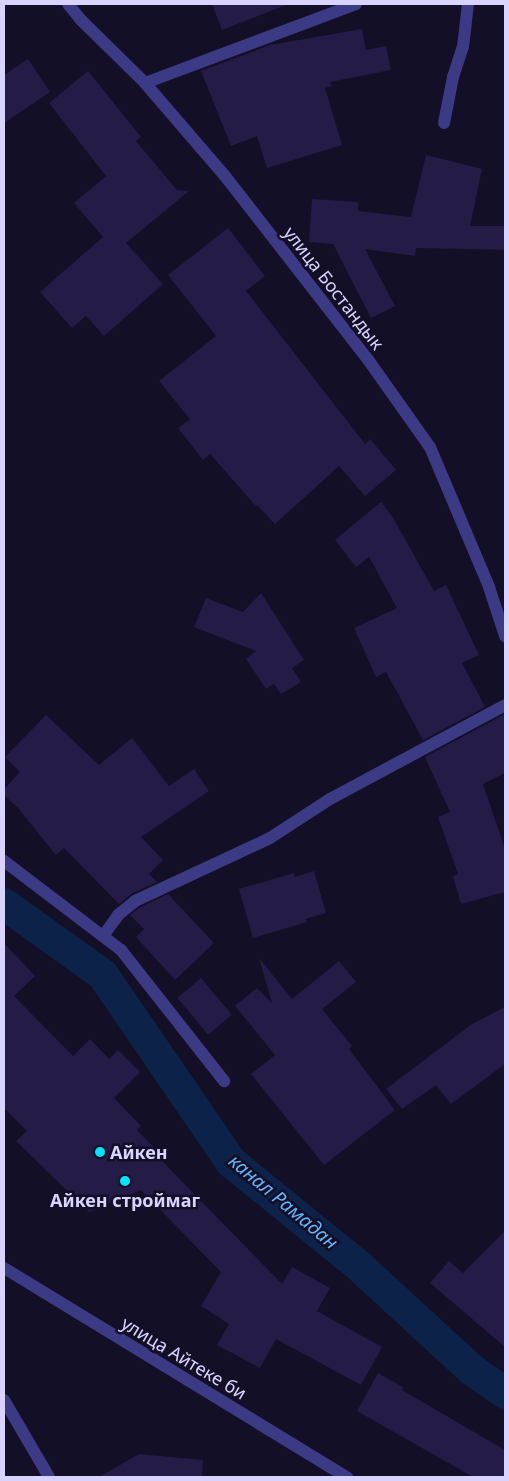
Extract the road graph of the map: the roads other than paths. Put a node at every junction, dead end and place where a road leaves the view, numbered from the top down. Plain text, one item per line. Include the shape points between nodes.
1 (68, 4) edge
2 (356, 4) edge
3 (468, 4) edge
4 (145, 82) junction
5 (444, 123) dead end
6 (505, 636) edge
7 (505, 705) edge
8 (4, 861) edge
9 (103, 936) junction
10 (224, 1081) dead end
11 (4, 1268) edge
12 (5, 1403) edge
13 (49, 1477) edge
14 (347, 1477) edge

1 - 4 street, улица Бостандык
2 - 4 street
3 - 5 street via 463,47
4 - 6 street, улица Бостандык via 225,176 369,361 430,447 489,587
7 - 9 street via 330,799 270,838 135,901 118,915
8 - 9 street
9 - 10 street via 121,950
11 - 14 street, улица Айтеке би
12 - 13 street

